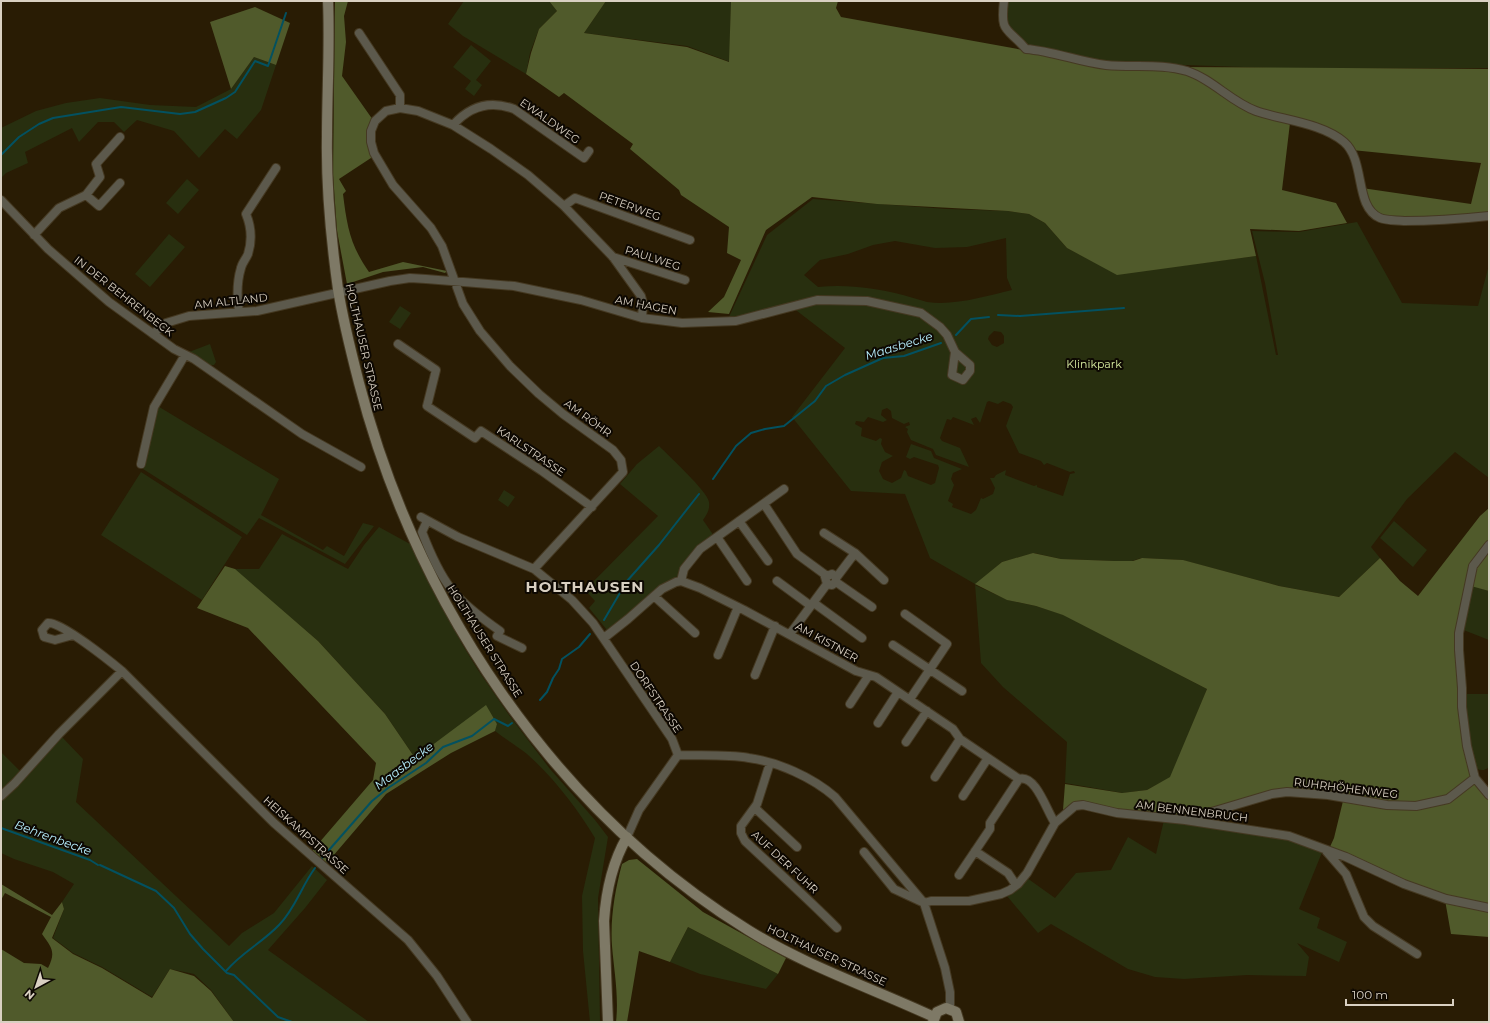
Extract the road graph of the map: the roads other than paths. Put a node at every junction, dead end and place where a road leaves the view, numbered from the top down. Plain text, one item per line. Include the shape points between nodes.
1 (328, 1) edge
2 (1004, 1) edge
3 (359, 33) dead end
4 (400, 108) junction
5 (453, 125) junction
6 (120, 137) dead end
7 (589, 151) dead end
8 (276, 168) dead end
9 (120, 183) dead end
10 (86, 195) junction
11 (1, 200) edge
12 (564, 206) junction
13 (1489, 216) edge
14 (34, 235) junction
15 (690, 240) dead end
16 (614, 257) junction
17 (685, 280) dead end
18 (455, 281) junction
19 (338, 291) junction
20 (239, 312) junction
21 (642, 318) junction
22 (153, 334) junction
23 (398, 344) dead end
24 (955, 352) dead end
25 (185, 355) junction
26 (141, 464) dead end
27 (361, 467) dead end
28 (784, 490) dead end
29 (764, 504) junction
30 (592, 508) junction
31 (740, 521) junction
32 (824, 533) dead end
33 (717, 537) junction
34 (1489, 545) edge
35 (855, 553) junction
36 (768, 561) dead end
37 (534, 569) junction
38 (831, 580) junction
39 (884, 580) dead end
40 (681, 581) junction
41 (747, 581) dead end
42 (777, 581) dead end
43 (654, 596) junction
44 (812, 604) junction
45 (738, 607) junction
46 (872, 607) dead end
47 (905, 614) dead end
48 (775, 626) junction
49 (695, 634) dead end
50 (790, 634) junction
51 (73, 635) dead end
52 (604, 638) junction
53 (862, 638) dead end
54 (893, 645) dead end
55 (522, 648) dead end
56 (718, 655) dead end
57 (930, 670) junction
58 (122, 671) junction
59 (755, 674) dead end
60 (869, 675) junction
61 (962, 691) dead end
62 (898, 692) junction
63 (910, 699) junction
64 (850, 704) dead end
65 (927, 711) junction
66 (878, 723) dead end
67 (960, 739) junction
68 (906, 742) dead end
69 (678, 755) junction
70 (988, 758) junction
71 (770, 763) junction
72 (935, 777) dead end
73 (1475, 778) junction
74 (1019, 779) junction
75 (1489, 795) edge
76 (1, 796) edge
77 (963, 796) dead end
78 (755, 808) junction
79 (1185, 820) junction
80 (1055, 823) junction
81 (627, 837) junction
82 (797, 847) dead end
83 (1326, 850) junction
84 (975, 851) junction
85 (864, 852) dead end
86 (959, 875) dead end
87 (1016, 885) junction
88 (924, 903) junction
89 (1489, 908) edge
90 (837, 928) dead end
91 (1416, 954) dead end
92 (950, 1009) junction
93 (934, 1020) edge
94 (467, 1022) edge
95 (608, 1022) edge
96 (959, 1022) edge

1 - 19 street, HOLTHAUSER STRASSE via 327,176
2 - 13 street via 1003,25 1007,32 1026,48 1107,65 1142,65 1188,71 1254,110 1336,136 1354,156 1365,201 1372,212 1381,218 1441,221
3 - 4 street via 400,96
4 - 5 street via 418,111
4 - 18 street via 386,111 375,121 371,131 374,153 393,185 431,228 442,246
5 - 7 street, EWALDWEG via 463,113 493,104 504,105 514,108 584,158
5 - 12 street via 528,175
6 - 10 street via 96,164 100,177
8 - 20 street via 246,214 251,236 248,254 241,268 237,300
9 - 10 street via 99,206
10 - 14 street via 59,208
11 - 14 street, IN DER BEHRENBECK
12 - 15 street, PETERWEG via 575,198
12 - 16 street
14 - 22 street, IN DER BEHRENBECK via 104,298
16 - 17 street, PAULWEG
16 - 21 street via 641,296 644,303
18 - 19 street, AM HAGEN via 410,278
18 - 21 street, AM HAGEN via 514,286 581,300
18 - 30 street, AM RÖHR via 463,304 477,326 510,366 563,414 613,450 621,460 623,472
19 - 20 street, AM ALTLAND via 257,311
19 - 81 street, HOLTHAUSER STRASSE via 370,425 401,509 440,592 476,654 514,710 563,771
20 - 22 street, AM ALTLAND via 189,316 166,324
21 - 24 street, AM HAGEN via 682,323 736,320 817,300 867,301 921,313 947,335
22 - 25 street, IN DER BEHRENBECK
23 - 30 street, KARLSTRASSE via 436,370 427,406 474,438 481,431
25 - 26 street via 154,407
25 - 27 street, IN DER BEHRENBECK via 302,434
28 - 29 street
29 - 31 street
29 - 38 street via 797,554
30 - 37 street, AM RÖHR
31 - 33 street
31 - 36 street
32 - 35 street
33 - 40 street via 691,559 684,569
33 - 41 street
34 - 73 street via 1473,566 1459,633 1462,708 1467,746
35 - 38 street
35 - 39 street
37 - 52 street, DORFSTRASSE via 572,600
37 - 55 street, DORFSTRASSE via 464,540 424,519 422,532 446,584 470,610 500,631 497,636
38 - 44 street
38 - 46 street
40 - 43 street via 662,589
40 - 45 street, AM KISTNER
42 - 44 street
43 - 49 street
43 - 52 street
44 - 50 street
44 - 53 street
45 - 48 street, AM KISTNER
45 - 56 street
47 - 57 street via 947,644
48 - 50 street, AM KISTNER
48 - 59 street
50 - 60 street, AM KISTNER via 856,671
51 - 58 street, HEISKAMPSTRASSE
52 - 69 street, DORFSTRASSE via 672,739
54 - 57 street
57 - 61 street
57 - 63 street
58 - 76 street
58 - 94 street, HEISKAMPSTRASSE via 269,818 408,940 437,976
60 - 62 street, AM KISTNER
60 - 64 street
62 - 63 street, AM KISTNER
62 - 66 street
63 - 65 street, AM KISTNER
65 - 67 street, AM KISTNER via 953,729
65 - 68 street
67 - 70 street, AM KISTNER
67 - 72 street
69 - 71 street via 747,758
69 - 81 street via 639,810
70 - 74 street, AM KISTNER
70 - 77 street
71 - 78 street, AUF DER FUHR
71 - 88 street via 811,779 834,797
73 - 75 street
73 - 79 street, RUHRHÖHENWEG via 1448,800 1416,806 1386,805 1328,795 1287,792 1272,794
74 - 80 street, AM KISTNER via 1026,778 1031,783 1043,799
74 - 84 street
78 - 82 street, AUF DER FUHR
78 - 90 street, AUF DER FUHR via 741,826 745,842 784,879 801,891
79 - 80 street, AM BENNENBRUCH via 1117,813 1083,805 1071,808
79 - 83 street, AM BENNENBRUCH via 1289,836
80 - 87 street, AM BENNENBRUCH via 1027,873
81 - 93 street, HOLTHAUSER STRASSE via 695,894 761,938
81 - 95 street via 617,857 605,906
83 - 89 street, AM BENNENBRUCH via 1446,899
83 - 91 street via 1346,874 1364,917 1373,926
84 - 86 street
84 - 87 street via 1008,873
85 - 88 street via 894,889
87 - 88 street, AM BENNENBRUCH via 1001,894 977,899
88 - 92 street via 945,968 950,992
92 - 93 street, HOLTHAUSER STRASSE via 940,1010
92 - 96 street via 956,1012

